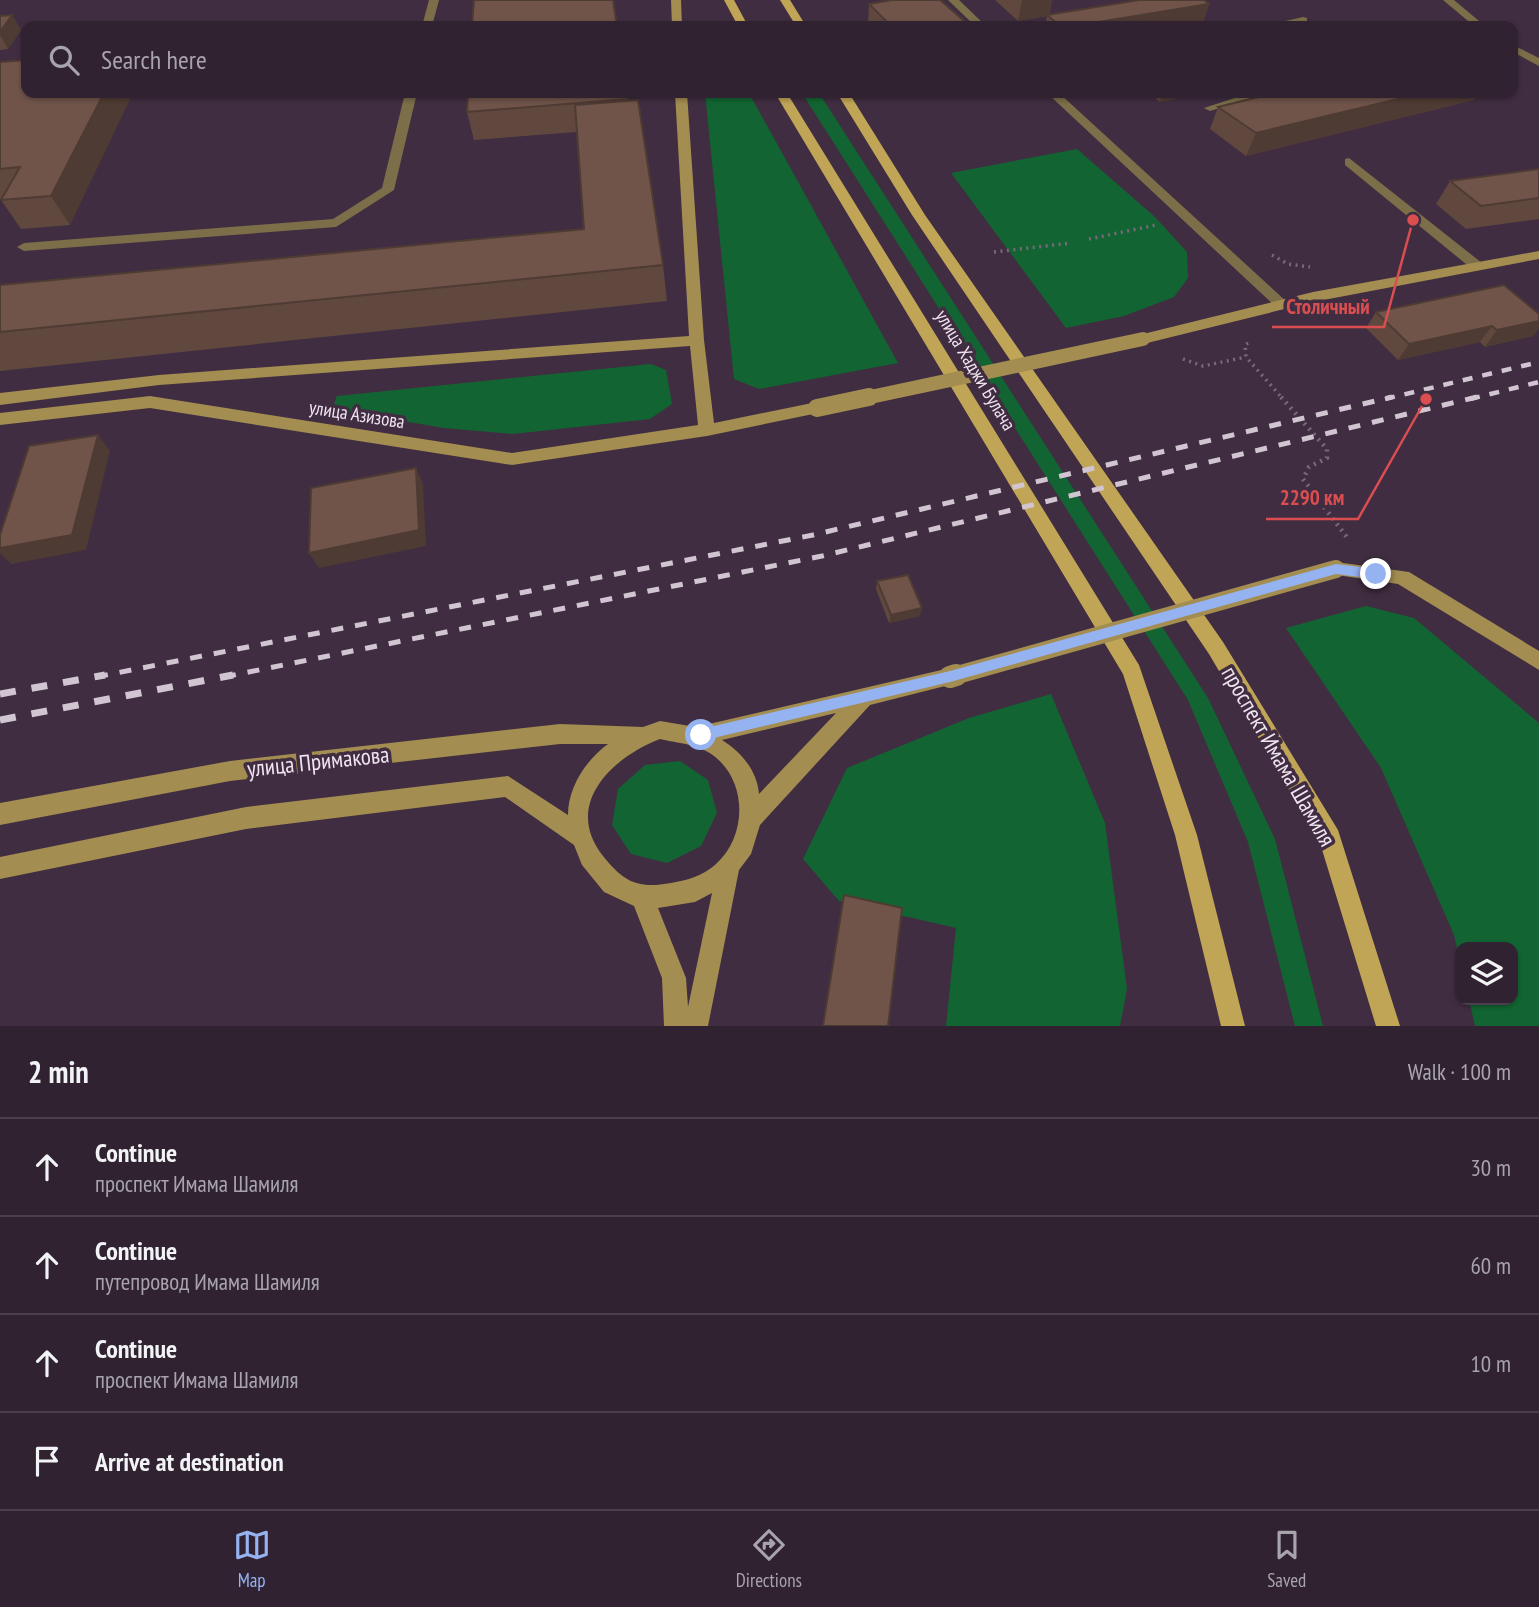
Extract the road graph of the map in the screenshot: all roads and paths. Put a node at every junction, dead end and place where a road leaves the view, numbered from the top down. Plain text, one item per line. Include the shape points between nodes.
1 (434, 0) edge
2 (679, 0) edge
3 (729, 0) edge
4 (785, 0) edge
5 (953, 0) edge
6 (1448, 0) edge
7 (1303, 20) dead end
8 (428, 21) edge
9 (677, 21) edge
10 (740, 21) edge
11 (798, 21) edge
12 (976, 21) edge
13 (1297, 21) edge
14 (1474, 21) edge
15 (1518, 51) edge
16 (1539, 63) edge
17 (410, 98) edge
18 (681, 98) edge
19 (784, 98) edge
20 (845, 98) edge
21 (1057, 98) edge
22 (1244, 98) edge
23 (1210, 108) dead end
24 (1349, 162) dead end
25 (1156, 225) dead end
26 (1089, 239) dead end
27 (1071, 243) dead end
28 (24, 247) dead end
29 (994, 252) dead end
30 (1539, 255) edge
31 (1477, 266) junction
32 (1282, 305) junction
33 (697, 340) junction
34 (1177, 356) dead end
35 (1247, 357) dead end
36 (159, 380) junction
37 (0, 399) edge
38 (150, 402) junction
39 (0, 419) edge
40 (707, 430) junction
41 (1216, 648) joint
42 (1539, 661) edge
43 (863, 698) junction
44 (640, 735) junction
45 (701, 735) junction
46 (0, 814) edge
47 (752, 817) junction
48 (580, 837) junction
49 (0, 869) edge
50 (728, 869) junction
51 (642, 897) junction
52 (676, 1026) edge
53 (696, 1026) edge
54 (1233, 1026) edge
55 (1388, 1026) edge

1 - 8 street
2 - 9 main road
3 - 10 main road
4 - 11 main road
5 - 12 street
6 - 14 street
7 - 13 street
15 - 16 street
17 - 28 street via 388,190 336,223
18 - 33 main road
19 - 54 main road, улица Хаджи Булача via 1132,671 1186,835
20 - 41 main road, улица Хаджи Булача via 919,215
21 - 32 street
22 - 23 street
24 - 31 street
25 - 26 path
27 - 29 path
30 - 31 main road, улица Азизова
31 - 32 main road, улица Азизова
32 - 40 main road, улица Азизова, bridge via 1143,339
33 - 36 main road, улица Азизова
33 - 40 main road
34 - 35 path via 1203,366
36 - 37 main road, улица Азизова
36 - 38 main road
38 - 39 main road, улица Азизова
38 - 40 main road, улица Азизова via 512,459
41 - 55 main road, проспект Имама Шамиля via 1330,838
42 - 43 main road, bridge via 1402,578 1336,569
43 - 45 main road
43 - 47 main road
44 - 45 main road via 660,730
44 - 46 main road, улица Примакова via 561,734 230,771
44 - 48 main road via 617,747 585,786 578,811
45 - 47 main road via 733,757 749,785
47 - 50 main road via 744,845
48 - 49 main road via 508,786 246,818
48 - 51 main road via 592,864 613,886
50 - 51 main road via 703,888 673,898
50 - 53 main road
51 - 52 main road via 674,978

